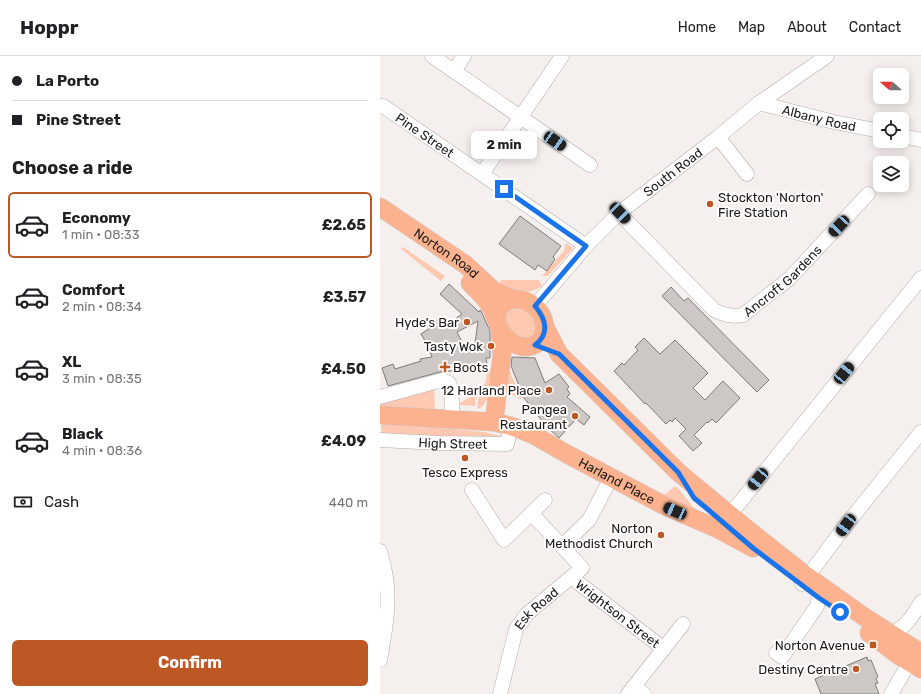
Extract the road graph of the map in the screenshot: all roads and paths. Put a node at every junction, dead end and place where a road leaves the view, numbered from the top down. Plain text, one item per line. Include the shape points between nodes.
1 (432, 56) edge
2 (464, 56) edge
3 (562, 56) edge
4 (827, 56) edge
5 (454, 71) junction
6 (759, 103) junction
7 (383, 106) dead end
8 (521, 117) junction
9 (873, 130) edge
10 (718, 137) junction
11 (909, 137) edge
12 (921, 140) edge
13 (590, 165) dead end
14 (482, 174) junction
15 (747, 174) dead end
16 (872, 193) dead end
17 (380, 207) edge
18 (620, 213) junction
19 (380, 217) edge
20 (586, 246) junction
21 (921, 278) edge
22 (513, 299) junction
23 (535, 306) junction
24 (498, 325) junction
25 (545, 327) junction
26 (535, 345) junction
27 (509, 350) junction
28 (559, 354) junction
29 (380, 397) edge
30 (380, 415) edge
31 (454, 419) junction
32 (503, 424) junction
33 (921, 432) edge
34 (380, 440) edge
35 (566, 454) joint
36 (611, 478) junction
37 (472, 490) dead end
38 (545, 500) dead end
39 (532, 514) junction
40 (723, 522) junction
41 (562, 546) junction
42 (380, 551) edge
43 (577, 573) junction
44 (805, 580) junction
45 (819, 598) junction
46 (921, 602) edge
47 (684, 624) dead end
48 (891, 634) junction
49 (664, 649) junction
50 (776, 653) dead end
51 (917, 658) edge
52 (380, 660) edge
53 (635, 691) edge
54 (500, 694) edge
55 (891, 694) edge

1 - 5 street
2 - 5 street
3 - 8 street
4 - 6 street, South Road
5 - 8 street
6 - 9 street, Albany Road
6 - 10 street, South Road
7 - 14 street, Pine Street
8 - 13 street
8 - 14 street
10 - 15 street
10 - 18 street, South Road
11 - 12 street
14 - 20 street, Pine Street
16 - 18 street, Ancroft Gardens via 790,278 743,315 733,317 714,310
17 - 22 main road, Norton Road via 466,264 494,290
18 - 20 street, South Road
19 - 24 main road, Norton Road via 439,257 465,279 492,308
20 - 23 street, South Road
21 - 40 street
22 - 23 main road
22 - 24 main road via 501,304
23 - 25 main road
24 - 27 main road
25 - 26 main road via 544,335
25 - 28 main road
26 - 27 main road
26 - 28 main road
27 - 32 main road
28 - 40 main road via 678,472 694,498
29 - 31 street, High Street via 442,380 449,383 451,389
30 - 31 main road, High Street
31 - 32 main road, High Street
32 - 34 street, High Street via 507,444
32 - 35 main road, High Street via 532,434
33 - 44 street
35 - 36 main road, Harland Place
36 - 40 main road, Harland Place via 664,506
36 - 41 street via 589,520
37 - 39 street via 504,540
38 - 39 street
39 - 41 street, Wrightson Street
40 - 44 main road
40 - 44 main road, Harland Place via 753,548
41 - 43 street, Wrightson Street
42 - 52 street via 388,598
43 - 49 street, Wrightson Street
43 - 54 street, Esk Road via 527,614 516,629
44 - 45 main road
44 - 48 main road
45 - 50 street via 817,606 782,657
45 - 51 main road via 898,655
46 - 48 street via 908,622
47 - 49 street
48 - 51 main road
49 - 53 street
51 - 55 street

